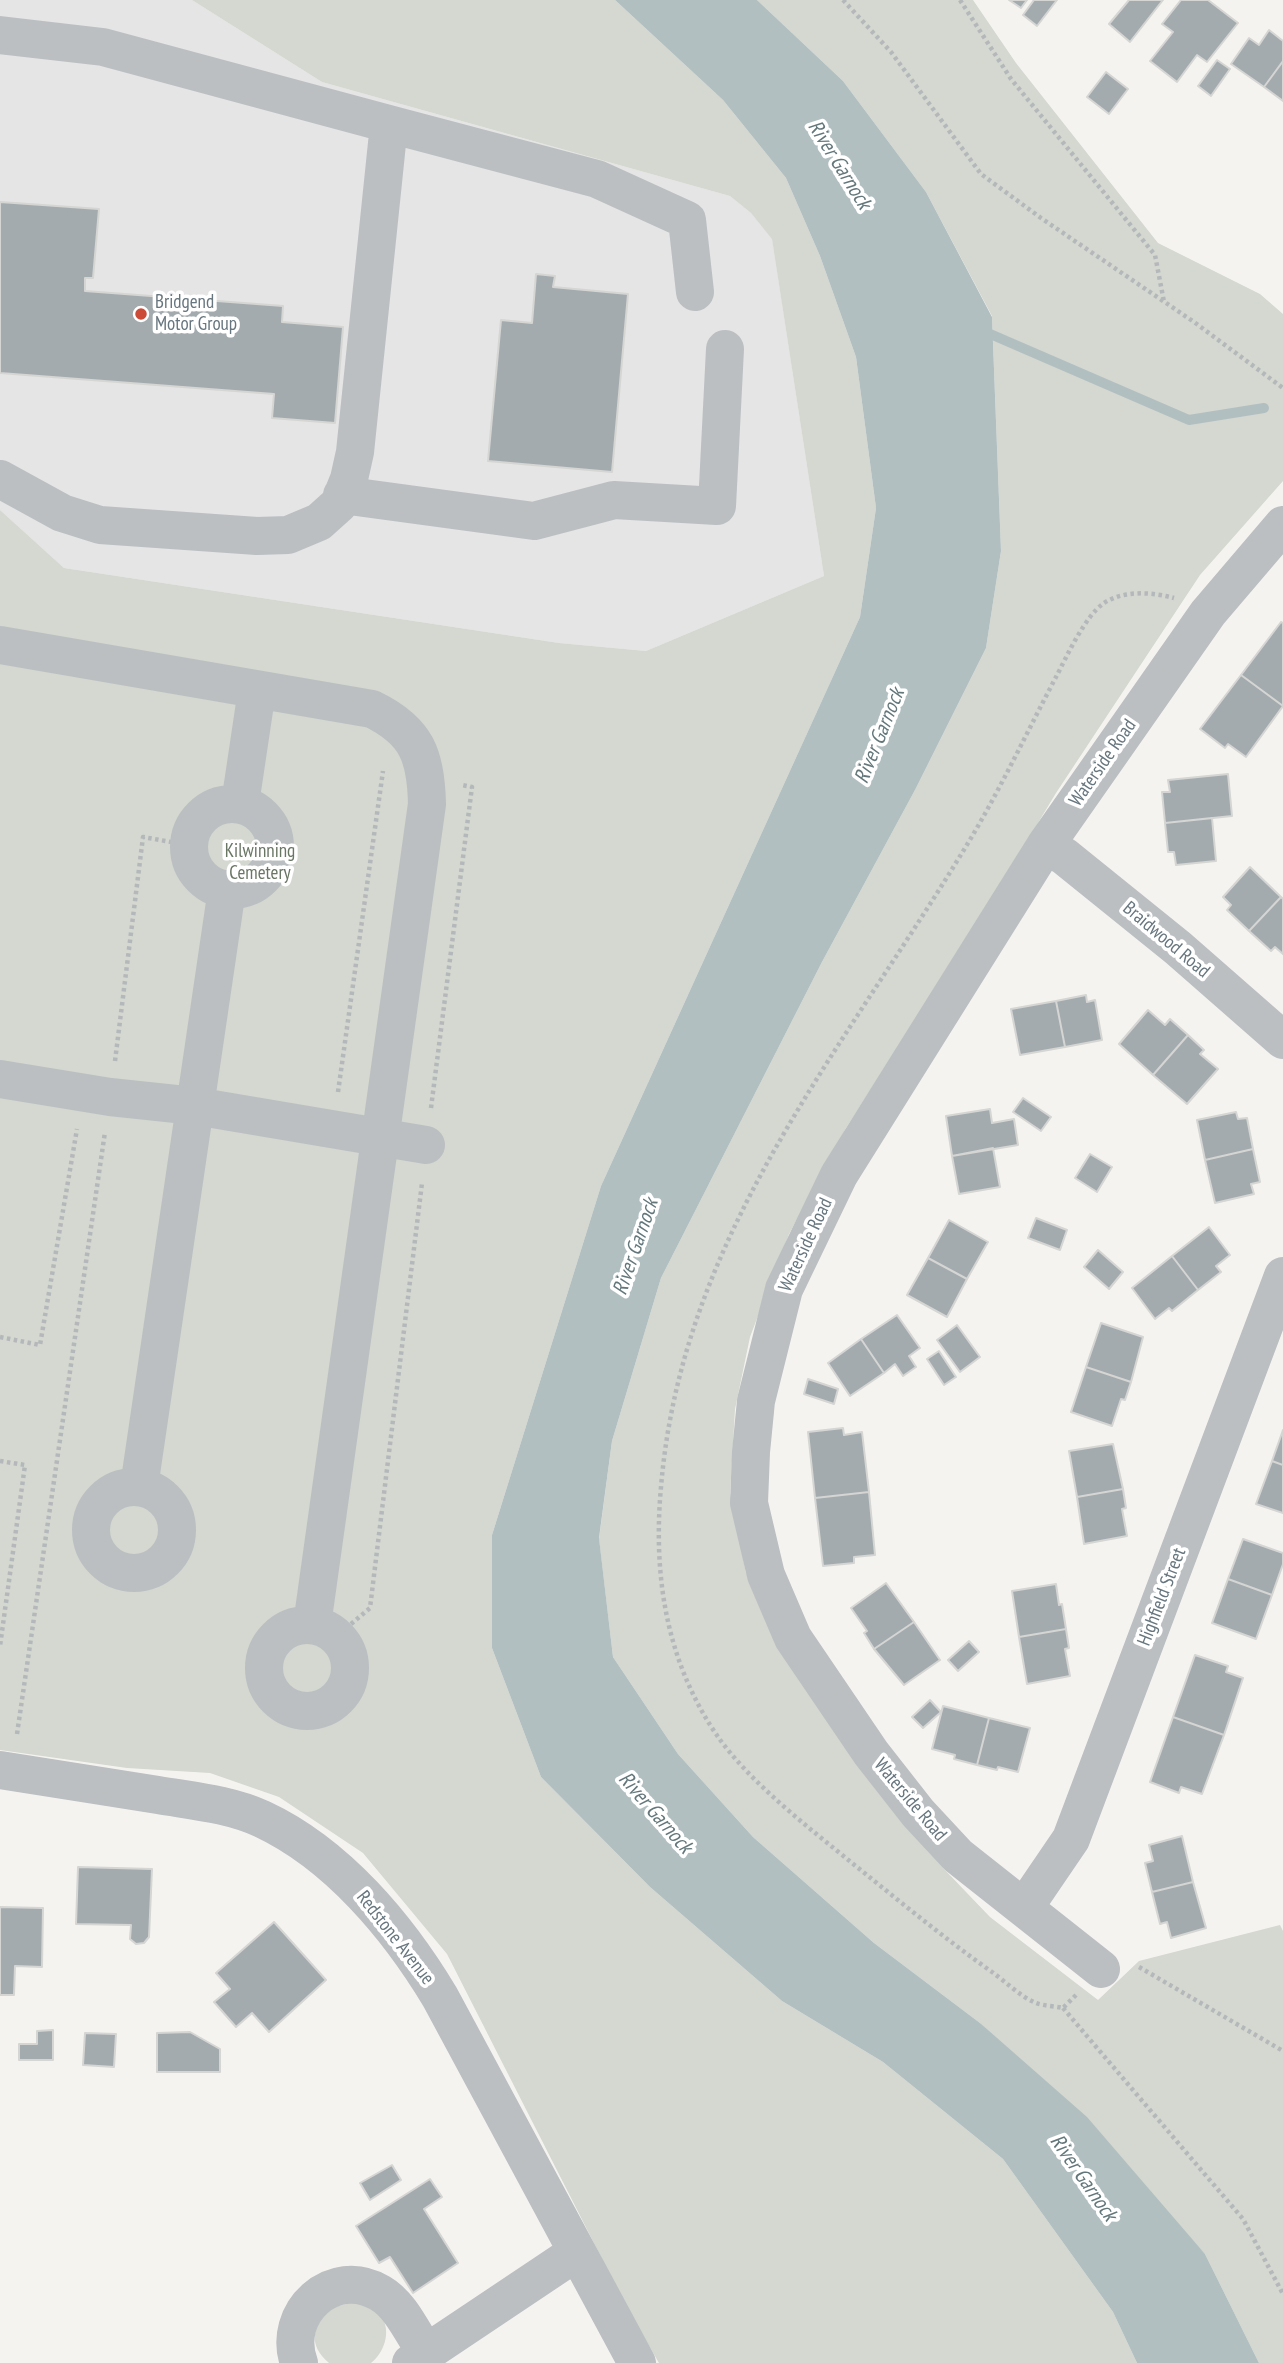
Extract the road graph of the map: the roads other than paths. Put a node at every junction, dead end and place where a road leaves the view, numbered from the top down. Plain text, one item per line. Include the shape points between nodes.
1 (0, 35) edge
2 (389, 124) junction
3 (695, 292) dead end
4 (725, 349) dead end
5 (0, 480) edge
6 (342, 495) junction
7 (1283, 525) edge
8 (0, 645) edge
9 (257, 690) junction
10 (240, 804) junction
11 (1045, 846) junction
12 (227, 889) junction
13 (1283, 1040) edge
14 (0, 1079) edge
15 (195, 1106) junction
16 (381, 1138) junction
17 (426, 1145) road end
18 (1283, 1276) edge
19 (139, 1487) dead end
20 (324, 1631) road end
21 (0, 1770) edge
22 (1024, 1908) junction
23 (1101, 1969) road end
24 (577, 2252) junction
25 (419, 2358) edge
26 (299, 2363) edge
27 (637, 2363) edge

1 - 2 street via 103,47
2 - 3 street via 597,179 687,220
2 - 6 street via 355,452
4 - 6 street via 717,506 614,500 534,521
5 - 6 street via 62,513 100,525 257,536 288,535 319,522 339,504
7 - 11 street, Waterside Road via 1208,613
8 - 9 street
9 - 10 street
9 - 16 street via 372,709 390,718 418,747 424,762 427,804
10 - 12 street via 258,813 271,829 274,856 260,880 248,887
10 - 12 street via 211,808 191,830 188,845 197,873 207,883
11 - 13 street, Braidwood Road via 1064,856 1168,940
11 - 22 street, Waterside Road via 839,1175 784,1289 756,1401 749,1503 766,1575 793,1638 830,1695 918,1813 958,1856
12 - 15 street
14 - 15 street
15 - 16 street
15 - 19 street
16 - 17 street
16 - 20 street
18 - 22 street, Highfield Street via 1071,1839
21 - 24 street, Redstone Avenue via 215,1804 261,1818 313,1849 351,1881 422,1968
22 - 23 street, Waterside Road
24 - 25 street
24 - 27 street, Redstone Avenue
25 - 26 street via 395,2306 362,2286 343,2286 310,2302 300,2317 295,2335

